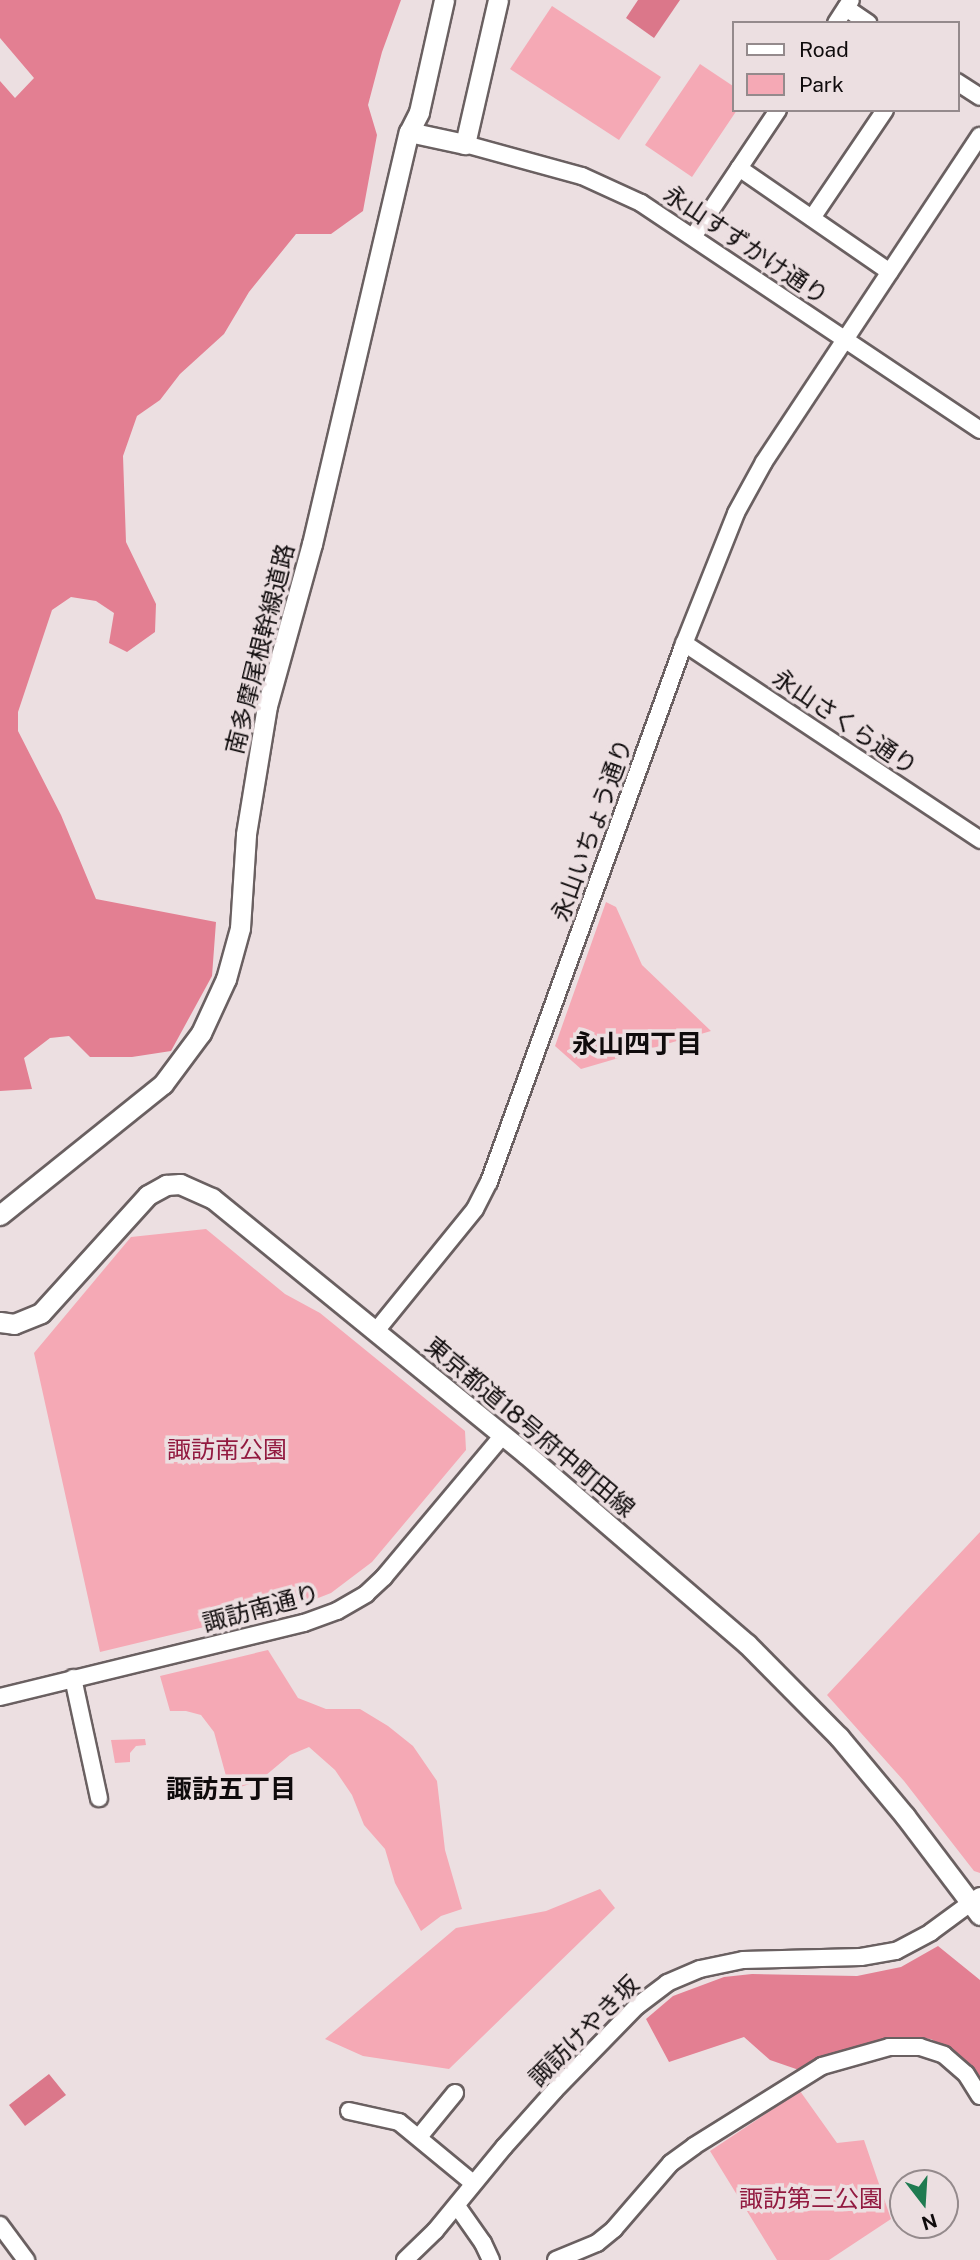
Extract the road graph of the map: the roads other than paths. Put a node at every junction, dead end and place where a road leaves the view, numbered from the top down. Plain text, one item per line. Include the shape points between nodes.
1 (432, 0) edge
2 (444, 0) edge
3 (498, 0) edge
4 (849, 4) edge
5 (837, 21) edge
6 (866, 21) edge
7 (959, 83) edge
8 (980, 97) edge
9 (777, 112) edge
10 (884, 112) edge
11 (409, 132) junction
12 (980, 136) edge
13 (466, 144) junction
14 (739, 168) junction
15 (812, 218) junction
16 (693, 237) junction
17 (890, 272) junction
18 (845, 338) junction
19 (980, 430) edge
20 (684, 643) junction
21 (980, 840) edge
22 (0, 1215) edge
23 (0, 1322) edge
24 (376, 1331) junction
25 (503, 1435) junction
26 (73, 1678) junction
27 (0, 1698) edge
28 (99, 1798) dead end
29 (977, 1905) edge
30 (455, 2093) dead end
31 (980, 2096) edge
32 (349, 2111) dead end
33 (419, 2137) junction
34 (473, 2183) junction
35 (457, 2206) junction
36 (0, 2225) edge
37 (26, 2260) edge
38 (405, 2260) edge
39 (491, 2260) edge
40 (556, 2260) edge

1 - 11 main road, 南多摩尾根幹線道路 via 408,110
2 - 11 main road, 南多摩尾根幹線道路 via 419,112
3 - 13 main road
4 - 5 street
4 - 6 street
7 - 8 street
9 - 14 street
10 - 15 street
11 - 13 main road
11 - 22 main road, 南多摩尾根幹線道路 via 312,544 261,730 246,834 240,928 226,979 201,1033 163,1084
12 - 17 street, 永山いちょう通り
13 - 16 street, 永山すずかけ通り via 582,176 641,203
14 - 15 street
14 - 16 street
15 - 17 street
16 - 18 street, 永山すずかけ通り
17 - 18 street, 永山いちょう通り
18 - 19 street, 永山すずかけ通り
18 - 20 street, 永山いちょう通り via 736,513
20 - 21 street, 永山さくら通り
20 - 24 street, 永山いちょう通り via 489,1182 475,1209
23 - 24 main road, 東京都道18号府中町田線 via 14,1324 41,1313 148,1195 166,1185 180,1184 212,1198
24 - 25 main road, 東京都道18号府中町田線
25 - 26 street, 諏訪南通り via 384,1577 337,1611 304,1623
25 - 29 main road, 東京都道18号府中町田線 via 747,1644 839,1737
26 - 27 street, 諏訪南通り
26 - 28 street
29 - 34 street, 諏訪けやき坂 via 896,1951 743,1960 700,1969 667,1983 572,2073
30 - 33 street
31 - 40 street via 966,2074 944,2055 920,2047 889,2047 822,2066 671,2163 614,2229 597,2243
32 - 33 street via 399,2122
33 - 34 street
34 - 35 street, 諏訪けやき坂
35 - 38 street, 諏訪けやき坂
35 - 39 street
36 - 37 street

